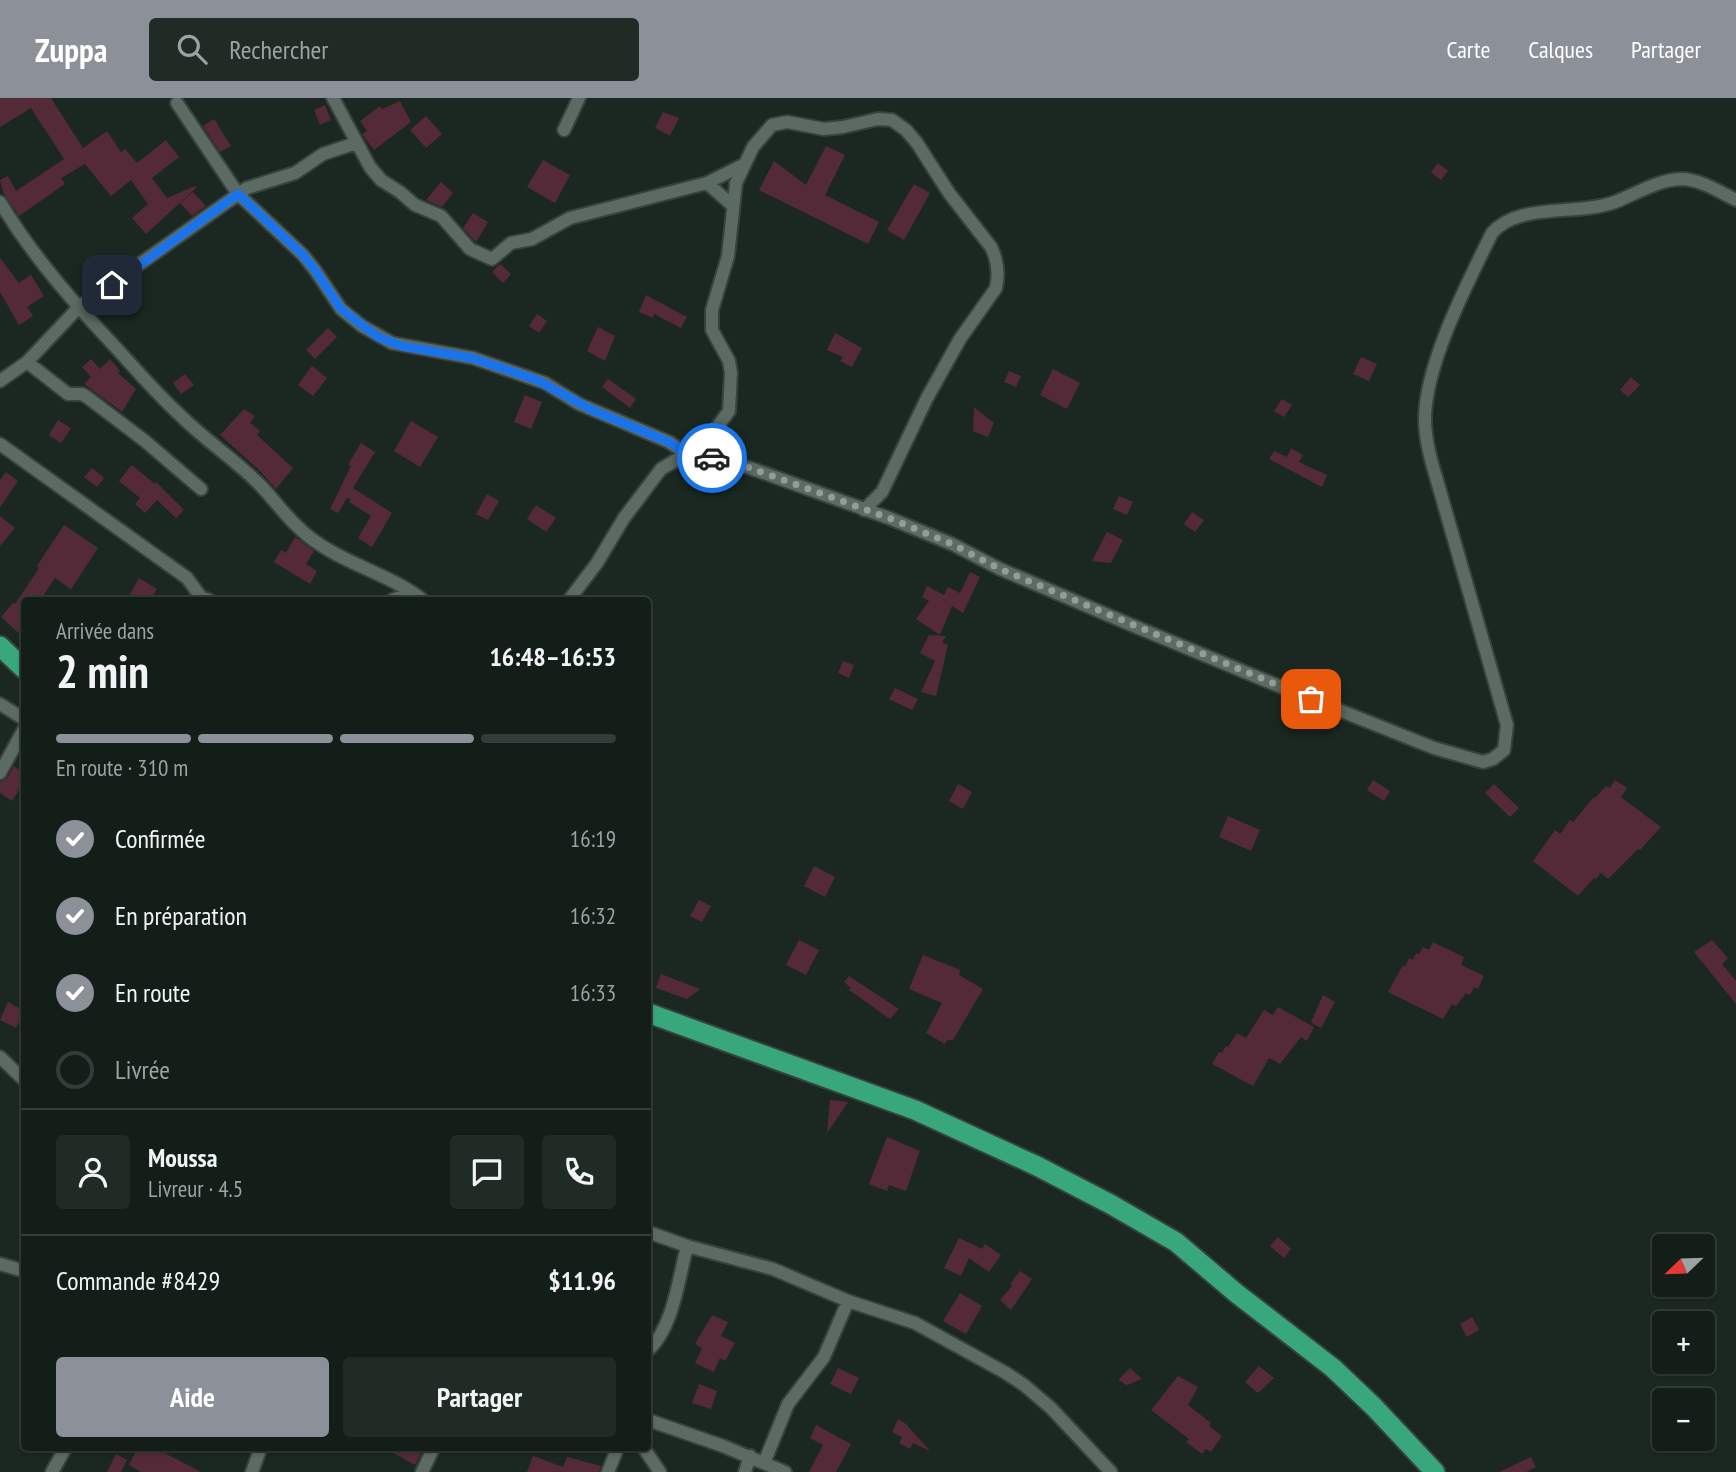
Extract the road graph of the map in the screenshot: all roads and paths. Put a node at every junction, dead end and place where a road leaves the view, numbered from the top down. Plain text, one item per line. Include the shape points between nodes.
1 (333, 98) edge
2 (579, 98) edge
3 (177, 103) dead end
4 (564, 130) dead end
5 (356, 143) junction
6 (743, 165) junction
7 (707, 183) junction
8 (238, 194) junction
9 (1736, 200) edge
10 (0, 202) edge
11 (733, 206) junction
12 (79, 307) junction
13 (27, 362) junction
14 (0, 381) edge
15 (0, 444) edge
16 (688, 454) junction
17 (201, 489) dead end
18 (864, 510) junction
19 (201, 597) edge
20 (418, 597) edge
21 (571, 597) edge
22 (0, 646) edge
23 (21, 666) edge
24 (0, 704) edge
25 (21, 717) edge
26 (21, 734) edge
27 (0, 773) edge
28 (651, 1014) edge
29 (0, 1057) edge
30 (21, 1077) edge
31 (651, 1232) edge
32 (687, 1246) junction
33 (0, 1264) edge
34 (21, 1270) edge
35 (848, 1301) junction
36 (651, 1346) edge
37 (651, 1421) edge
38 (63, 1451) edge
39 (260, 1451) edge
40 (432, 1451) edge
41 (616, 1451) edge
42 (646, 1451) edge
43 (750, 1456) junction
44 (764, 1463) junction
45 (52, 1472) edge
46 (252, 1472) edge
47 (422, 1472) edge
48 (608, 1472) edge
49 (660, 1472) edge
50 (745, 1472) edge
51 (785, 1472) edge
52 (1111, 1472) edge
53 (1435, 1472) edge

1 - 5 street
2 - 4 street
3 - 8 street
5 - 7 street via 381,180 415,205 441,216 470,249 492,259 511,243 532,239 570,218
5 - 8 street via 323,153 295,173
6 - 7 street
6 - 11 street
6 - 18 street via 767,129 778,122 824,129 892,120 917,143 996,258 996,288 927,398 882,492
7 - 11 street
8 - 12 street
8 - 16 street via 303,255 341,309 378,337 402,346 472,358 545,383
9 - 18 street via 1681,179 1601,206 1508,220 1492,233 1453,317 1426,406 1426,435 1507,725 1504,750 1493,760 1474,761 1434,748 1302,696
10 - 12 street via 44,267
11 - 16 street via 728,257 711,322 729,361 729,411 705,444
12 - 13 street
12 - 20 street via 180,416 261,486 309,537
13 - 14 street
13 - 17 street via 68,394 87,397
15 - 19 street via 187,578
16 - 18 street via 750,468
16 - 21 street via 661,469
22 - 23 highway
24 - 25 street
26 - 27 street
28 - 53 highway via 915,1110 1037,1166 1144,1223 1176,1242 1333,1368
29 - 30 street
31 - 32 street
32 - 35 street via 774,1269
32 - 36 street via 670,1313
33 - 34 street
35 - 44 street via 824,1357 789,1404
35 - 52 street via 915,1323 1006,1373 1051,1408
37 - 43 street
38 - 45 street
39 - 46 street
40 - 47 street
41 - 48 street
42 - 49 street
43 - 44 street
43 - 50 street
44 - 51 street

